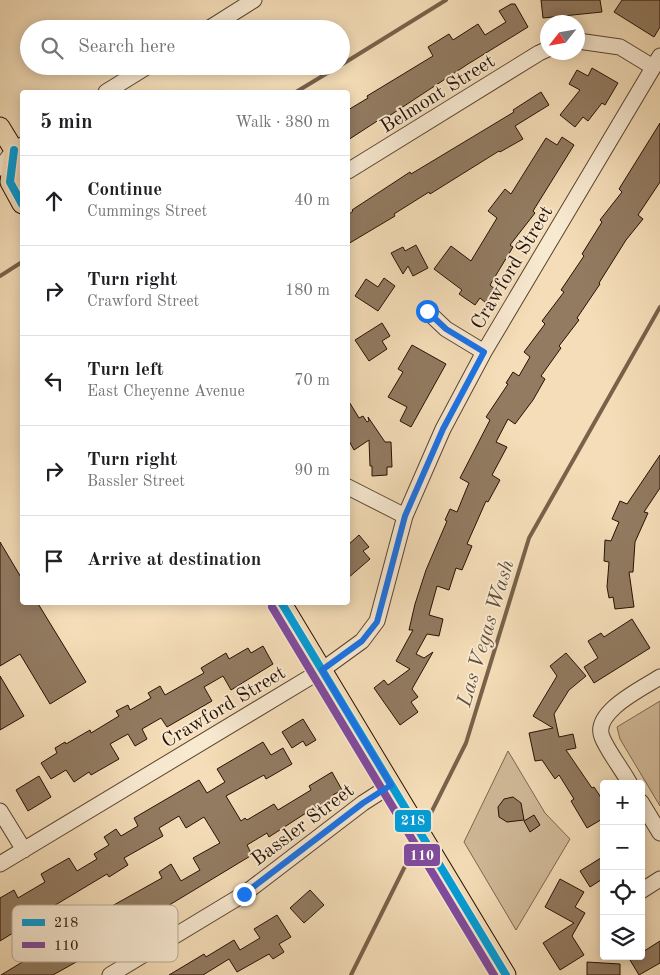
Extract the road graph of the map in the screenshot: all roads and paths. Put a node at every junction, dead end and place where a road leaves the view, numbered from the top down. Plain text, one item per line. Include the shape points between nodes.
1 (254, 0) edge
2 (222, 20) edge
3 (585, 42) edge
4 (540, 53) edge
5 (657, 61) edge
6 (133, 75) edge
7 (109, 90) edge
8 (0, 127) edge
9 (15, 151) edge
10 (0, 168) edge
11 (350, 170) edge
12 (20, 200) edge
13 (427, 311) dead end
14 (484, 352) junction
15 (350, 488) edge
16 (405, 516) junction
17 (283, 605) edge
18 (322, 670) junction
19 (660, 677) edge
20 (628, 780) edge
21 (391, 785) junction
22 (645, 809) edge
23 (0, 810) edge
24 (660, 834) edge
25 (24, 850) junction
26 (0, 864) edge
27 (660, 879) edge
28 (645, 888) edge
29 (178, 938) edge
30 (142, 962) edge
31 (132, 969) edge
32 (110, 975) edge
33 (506, 975) edge

1 - 2 street
3 - 5 street via 620,47
4 - 11 street, Belmont Street
5 - 14 street, Crawford Street
6 - 7 street
8 - 9 main road
9 - 10 street
9 - 12 main road via 10,182
13 - 14 street via 446,329
14 - 16 street, Crawford Street via 443,429
15 - 16 street
16 - 18 street, Crawford Street via 377,622 362,641
17 - 18 main road
18 - 21 main road
18 - 25 street, Crawford Street
19 - 20 street via 614,706 601,724 602,736
21 - 29 street, Bassler Street via 244,894
21 - 33 main road
22 - 24 street
23 - 25 street
25 - 26 street, Crawford Street
27 - 28 street
30 - 31 street, Bassler Street
31 - 32 street, Bassler Street

